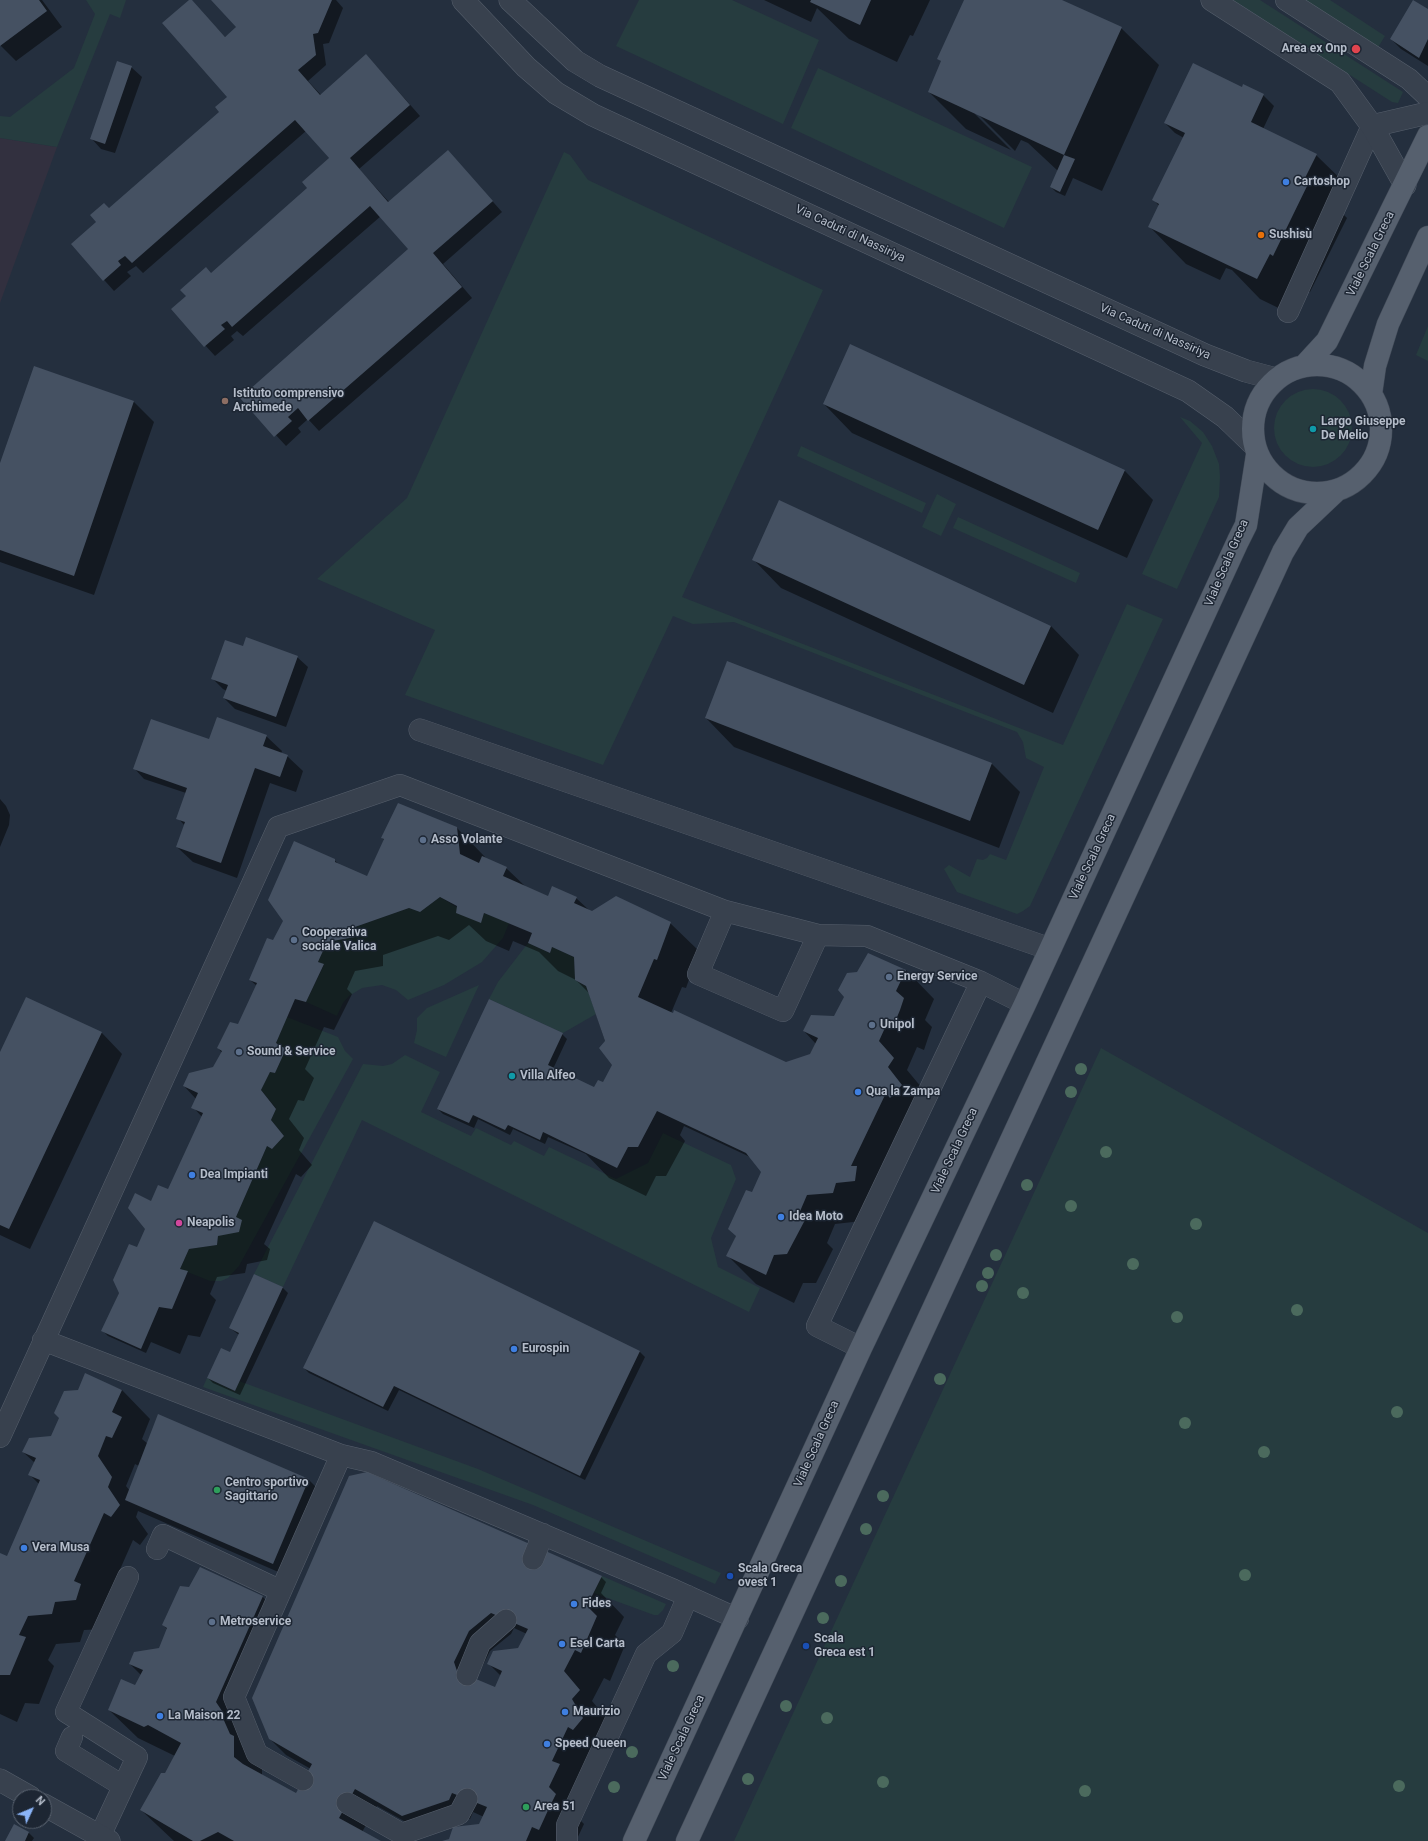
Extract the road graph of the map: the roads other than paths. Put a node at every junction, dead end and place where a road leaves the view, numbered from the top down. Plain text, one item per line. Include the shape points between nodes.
1 (463, 0) edge
2 (510, 0) edge
3 (1212, 0) edge
4 (1286, 0) edge
5 (1428, 97) edge
6 (1428, 112) edge
7 (1372, 126) junction
8 (1428, 136) edge
9 (1405, 185) junction
10 (1428, 237) edge
11 (1288, 312) dead end
12 (1304, 366) junction
13 (1276, 379) junction
14 (1371, 394) junction
15 (1256, 450) junction
16 (1335, 492) junction
17 (420, 730) dead end
18 (725, 911) junction
19 (818, 935) junction
20 (1050, 949) junction
21 (981, 982) junction
22 (1025, 1004) junction
23 (43, 1340) junction
24 (861, 1348) junction
25 (0, 1437) edge
26 (341, 1455) junction
27 (543, 1534) junction
28 (157, 1549) dead end
29 (532, 1558) dead end
30 (128, 1577) dead end
31 (281, 1591) junction
32 (688, 1596) junction
33 (738, 1619) junction
34 (506, 1620) dead end
35 (467, 1675) dead end
36 (72, 1737) dead end
37 (0, 1780) edge
38 (304, 1780) dead end
39 (123, 1786) junction
40 (16, 1789) edge
41 (468, 1799) dead end
42 (347, 1803) dead end
43 (52, 1809) edge
44 (104, 1838) edge
45 (567, 1841) edge
46 (634, 1841) edge
47 (686, 1841) edge

1 - 15 street, Via Caduti di Nassiriya via 526,67 556,93 593,115 1188,391 1225,417
2 - 13 street, Via Caduti di Nassiriya via 575,61 600,76 1205,354 1246,371
3 - 7 street via 1340,82
4 - 5 lane via 1409,79
6 - 7 street
7 - 9 street
7 - 11 lane
8 - 9 main road, Viale Scala Greca
9 - 12 main road, Viale Scala Greca via 1327,341
10 - 14 main road via 1388,324 1375,366
12 - 13 main road
12 - 14 main road via 1323,365 1342,370 1358,380
13 - 15 main road via 1264,393 1256,409 1252,427
14 - 16 main road via 1379,412 1382,433 1378,452 1368,469 1353,483
15 - 16 main road via 1271,474 1289,488 1312,494
15 - 20 main road, Viale Scala Greca via 1246,525
16 - 47 main road via 1298,527 1281,556
17 - 20 street
18 - 19 lane
18 - 19 lane via 698,974 783,1011
18 - 23 lane via 400,785 278,827
19 - 21 lane via 867,936
20 - 22 main road, Viale Scala Greca
21 - 22 lane
21 - 24 lane via 817,1326
22 - 24 main road, Viale Scala Greca
23 - 25 lane
23 - 26 lane
24 - 33 main road, Viale Scala Greca
26 - 27 lane via 371,1462
26 - 31 lane
27 - 29 lane
27 - 32 lane
28 - 31 lane via 163,1535
30 - 39 lane via 66,1712 137,1757
31 - 38 lane via 234,1697 257,1754
32 - 33 lane
32 - 45 lane via 672,1633 646,1654 567,1825
33 - 46 main road, Viale Scala Greca
34 - 35 lane via 480,1643
36 - 39 lane via 66,1751
37 - 40 street
39 - 44 lane
41 - 42 lane via 460,1814 402,1834
43 - 44 street

